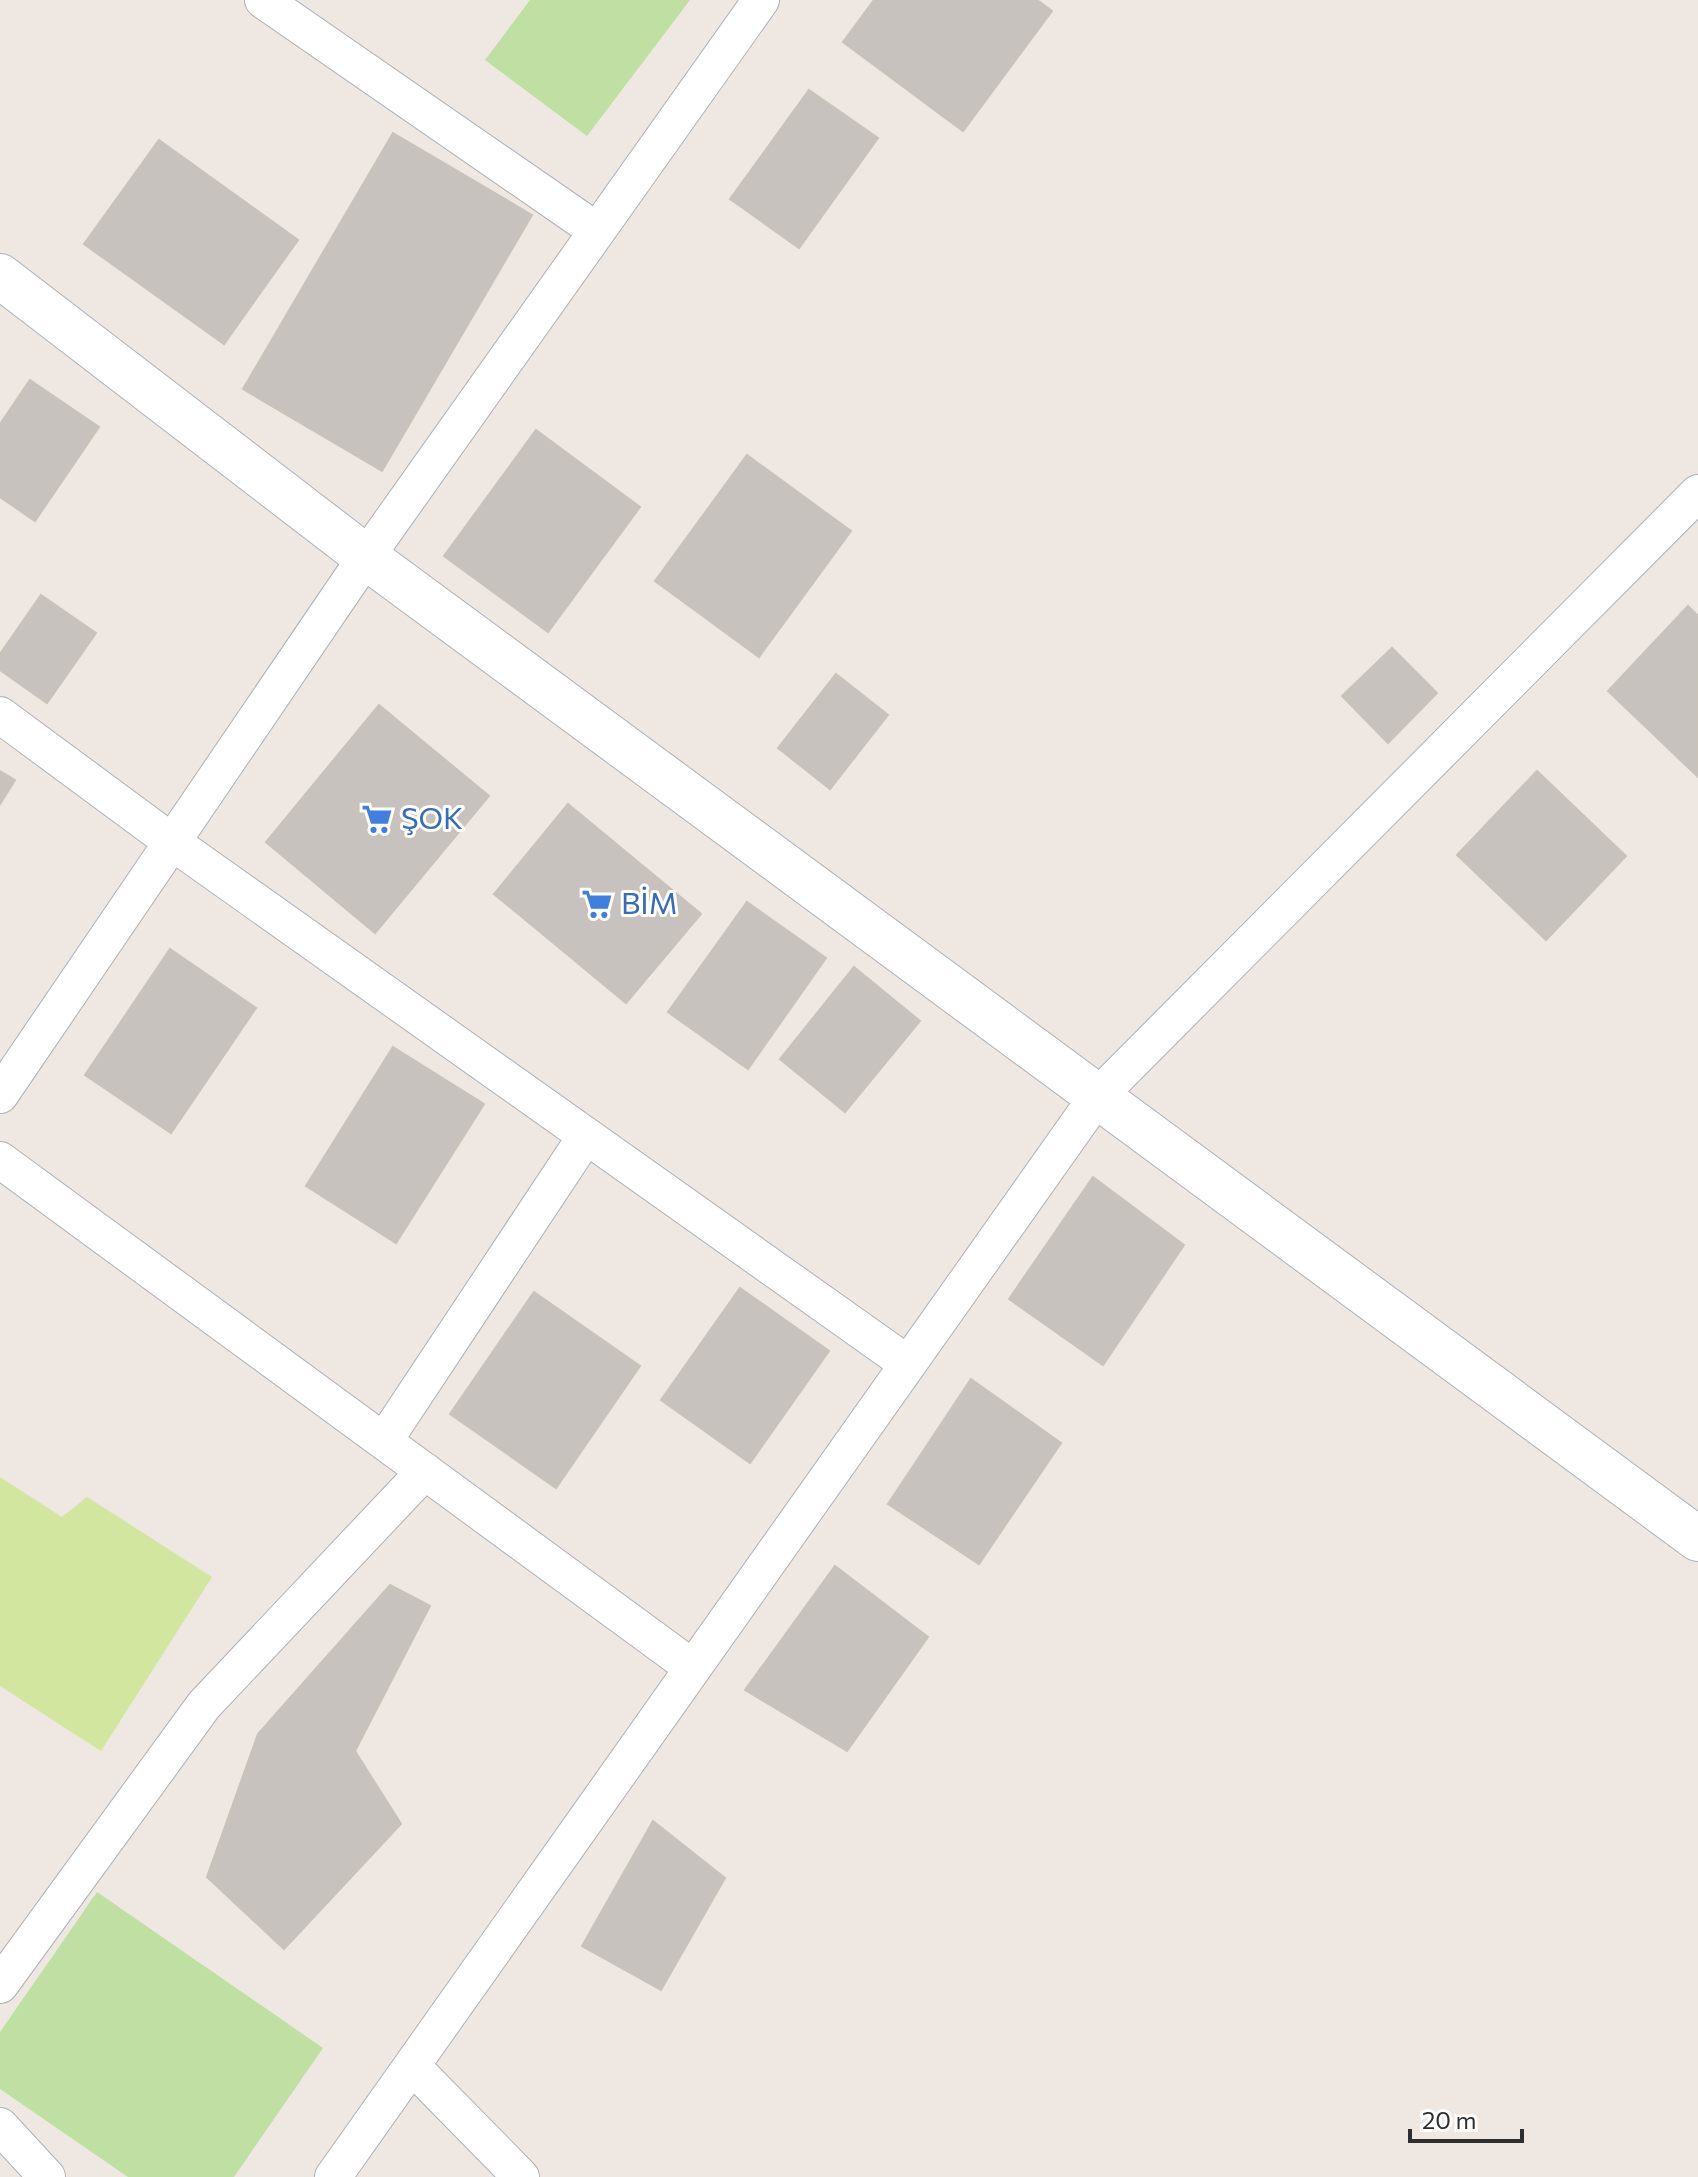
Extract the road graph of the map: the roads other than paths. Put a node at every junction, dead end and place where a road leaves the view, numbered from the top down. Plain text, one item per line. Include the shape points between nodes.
1 (263, 0) edge
2 (761, 0) edge
3 (597, 231) junction
4 (0, 276) edge
5 (1698, 493) edge
6 (366, 557) junction
7 (0, 715) edge
8 (172, 842) junction
9 (0, 1095) edge
10 (1097, 1097) junction
11 (586, 1136) junction
12 (0, 1160) edge
13 (908, 1364) junction
14 (384, 1441) junction
15 (425, 1471) junction
16 (1698, 1539) edge
17 (693, 1668) junction
18 (0, 1985) edge
19 (412, 2066) junction
20 (0, 2126) edge
21 (47, 2177) edge
22 (333, 2177) edge
23 (521, 2177) edge

1 - 3 street
2 - 3 street
3 - 6 street
4 - 6 main road
5 - 10 street
6 - 8 street
6 - 10 main road
7 - 8 street
8 - 9 street
8 - 11 street
10 - 13 street
10 - 16 main road
11 - 13 street
11 - 14 street
12 - 14 street
13 - 17 street
14 - 15 street
15 - 17 street
15 - 18 street via 204,1705
17 - 19 street
19 - 22 street
19 - 23 street
20 - 21 street

